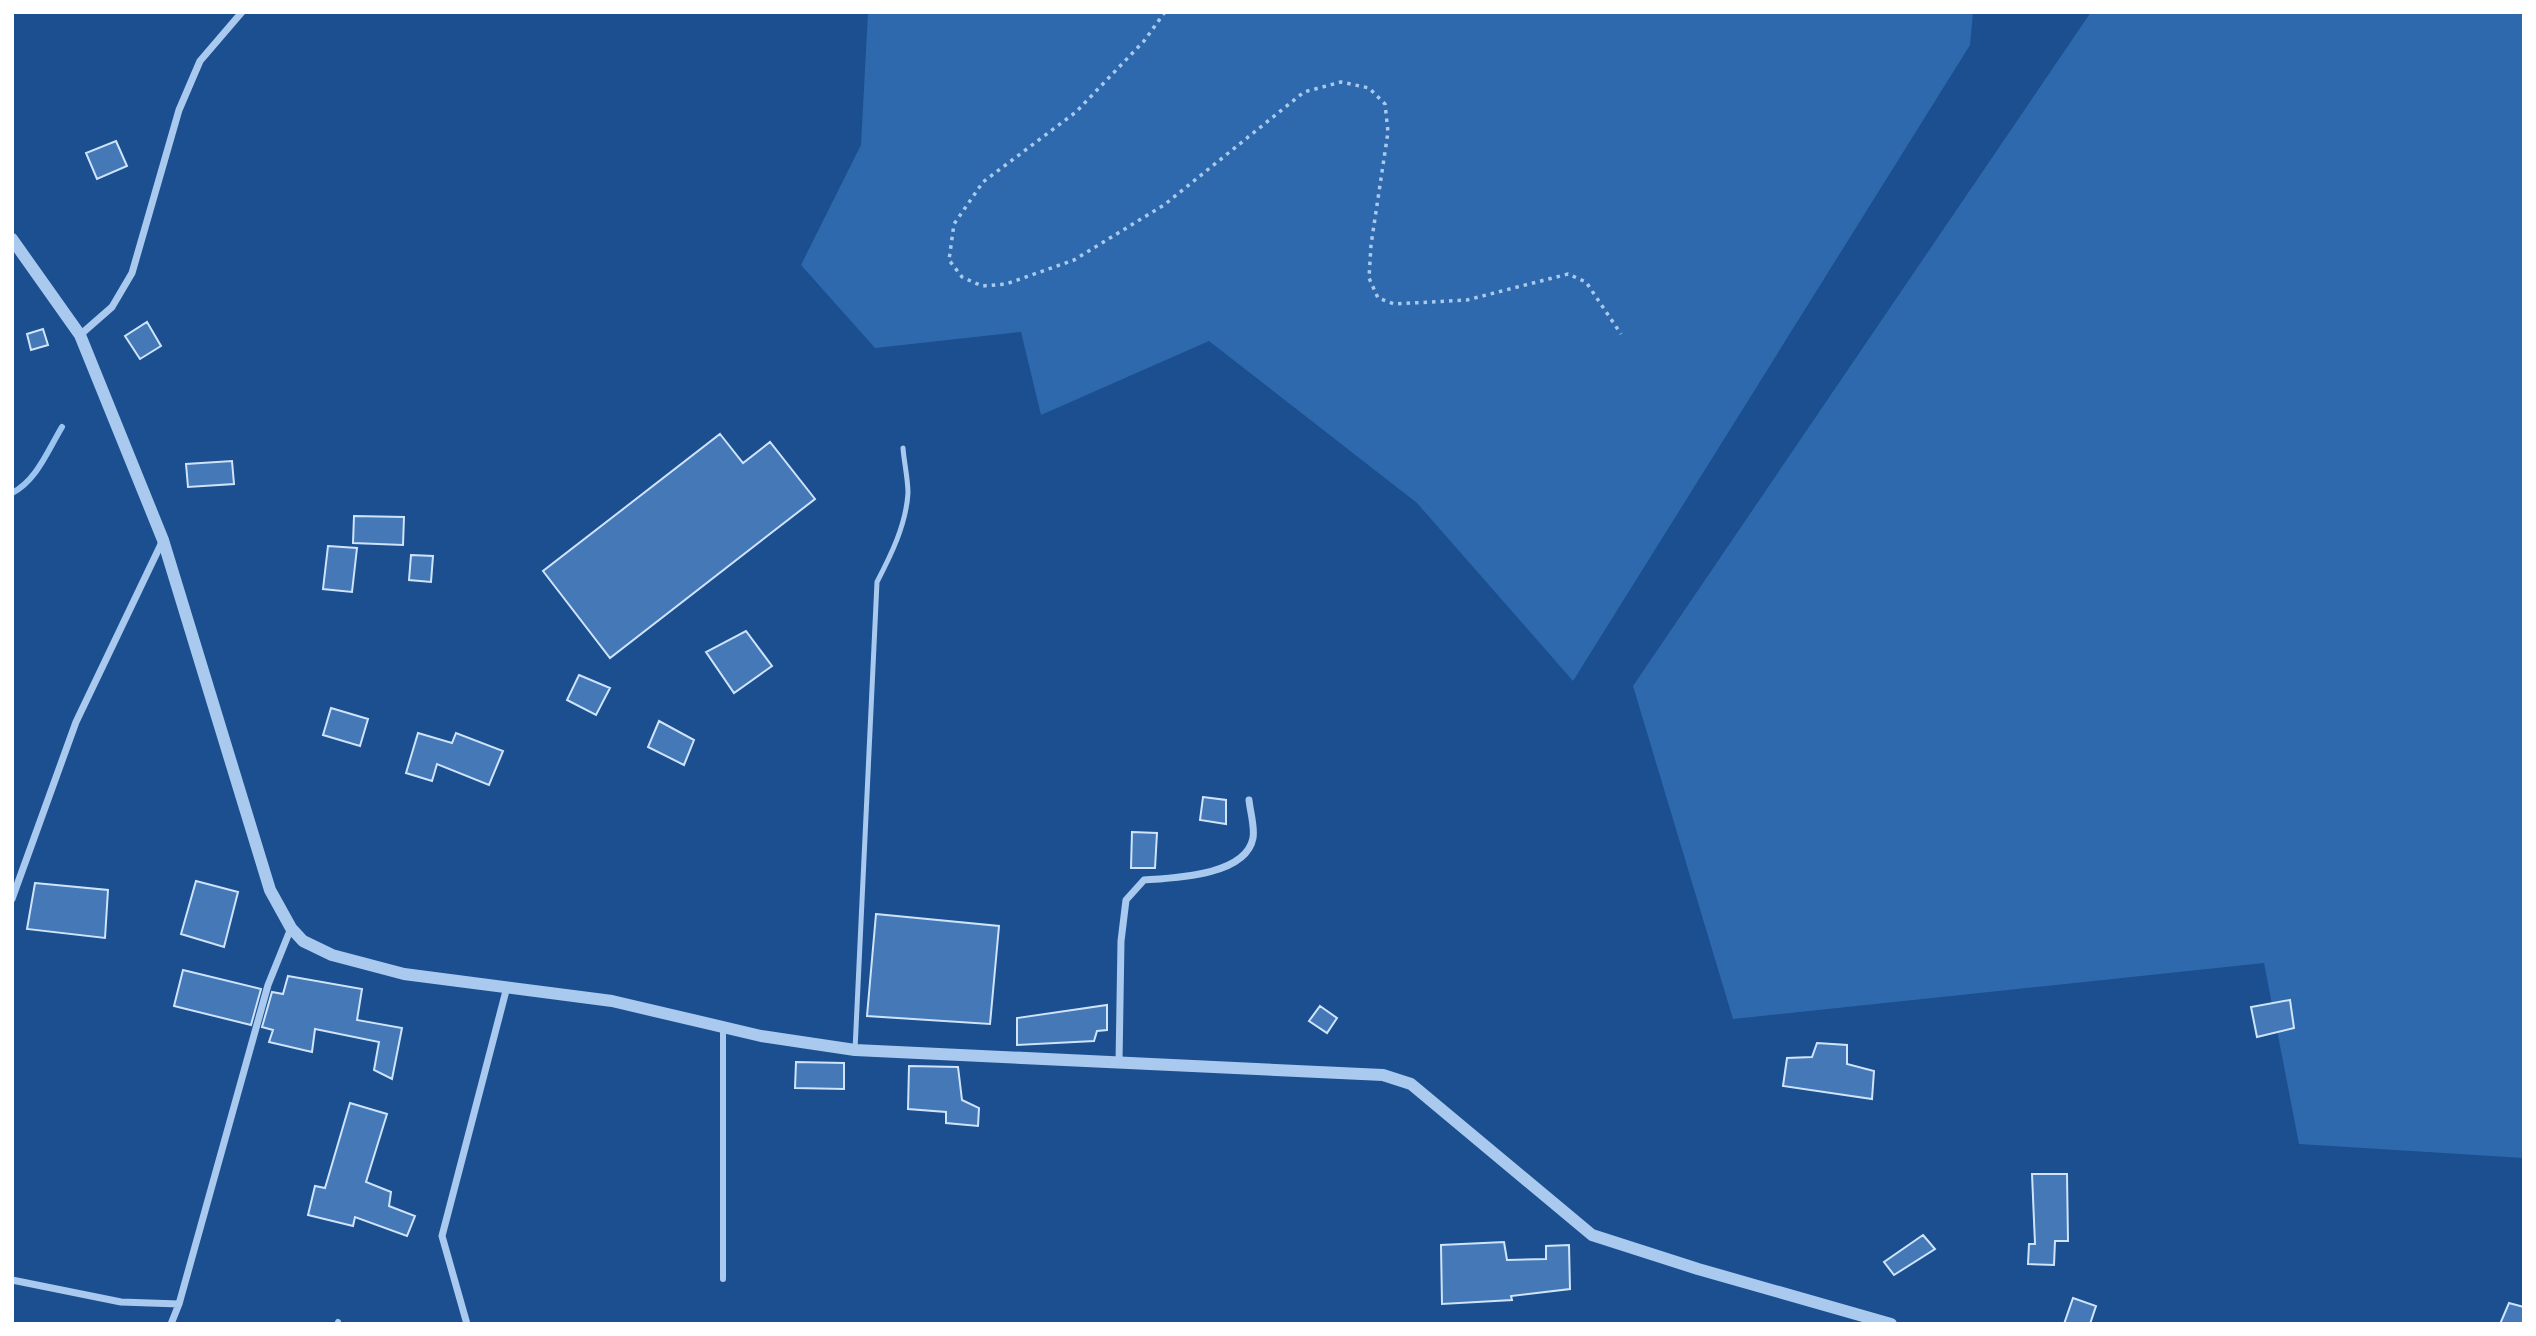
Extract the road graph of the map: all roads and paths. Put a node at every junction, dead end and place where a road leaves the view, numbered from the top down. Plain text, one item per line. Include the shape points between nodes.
1 (242, 12) edge
2 (1165, 12) edge
3 (12, 239) edge
4 (1621, 334) dead end
5 (80, 335) junction
6 (902, 448) dead end
7 (163, 540) junction
8 (1249, 800) dead end
9 (12, 899) edge
10 (291, 928) junction
11 (508, 987) junction
12 (723, 1028) junction
13 (855, 1050) junction
14 (1119, 1063) junction
15 (723, 1279) dead end
16 (12, 1280) edge
17 (179, 1304) junction
18 (171, 1324) edge
19 (467, 1324) edge
20 (1891, 1324) edge

1 - 5 street via 200,61 178,110 132,273 112,307
2 - 4 path via 1144,41 1076,112 983,182 954,224 948,260 962,277 982,286 1006,284 1074,260 1164,205 1304,92 1341,82 1369,88 1385,104 1388,132 1369,278 1378,298 1394,304 1467,300 1568,274 1586,282
3 - 5 street
5 - 7 street
6 - 13 lane via 908,492 893,550 877,582
7 - 9 street via 76,722
7 - 10 street via 270,890
8 - 14 street via 1253,839 1241,859 1197,876 1144,880 1126,900
10 - 11 street via 303,941 332,955 404,974
10 - 17 street via 268,985
11 - 12 street via 612,1001
11 - 19 street via 442,1236
12 - 13 street
12 - 15 street
13 - 14 street
14 - 20 street via 1383,1075 1410,1084 1592,1235
16 - 17 street via 121,1301
17 - 18 street

